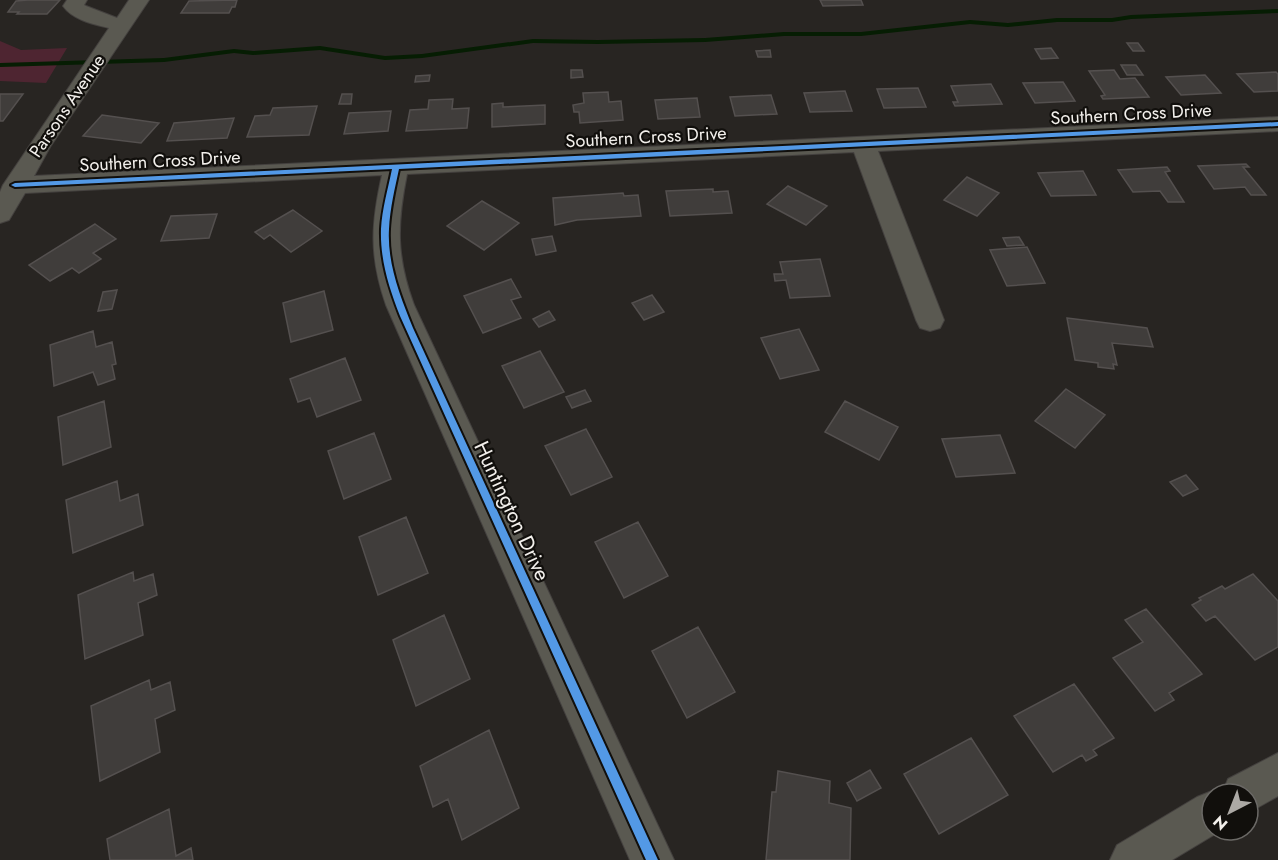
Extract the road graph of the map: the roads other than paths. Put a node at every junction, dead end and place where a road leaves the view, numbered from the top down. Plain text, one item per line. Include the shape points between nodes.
1 (76, 0) edge
2 (139, 0) edge
3 (122, 25) junction
4 (1278, 124) edge
5 (863, 143) junction
6 (396, 166) junction
7 (15, 185) junction
8 (0, 214) edge
9 (930, 320) dead end
10 (1278, 773) edge
11 (1260, 784) edge
12 (1200, 819) edge
13 (652, 860) edge
14 (1132, 860) edge

1 - 3 street via 73,6 82,13
2 - 3 street, Parsons Avenue
3 - 7 street, Parsons Avenue
4 - 5 street, Southern Cross Drive
5 - 6 street, Southern Cross Drive
5 - 9 street
6 - 7 street, Southern Cross Drive
6 - 13 street, Huntington Drive via 385,230 394,292
7 - 8 street, Parsons Avenue
10 - 11 street
12 - 14 street

